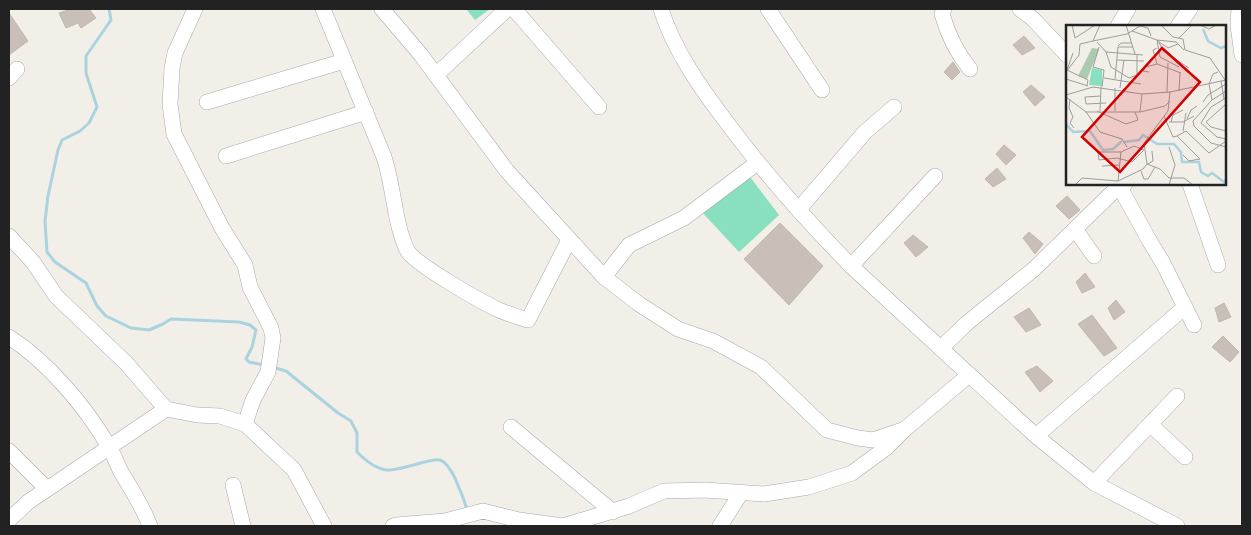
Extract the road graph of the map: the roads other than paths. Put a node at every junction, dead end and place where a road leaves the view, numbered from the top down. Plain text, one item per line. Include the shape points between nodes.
1 (195, 9) edge
2 (323, 9) edge
3 (382, 9) edge
4 (507, 9) edge
5 (514, 9) edge
6 (661, 9) edge
7 (768, 9) edge
8 (944, 9) edge
9 (1020, 9) edge
10 (1128, 9) edge
11 (1190, 9) edge
12 (1239, 9) edge
13 (1119, 25) edge
14 (1179, 25) edge
15 (1066, 54) edge
16 (1242, 55) edge
17 (344, 61) junction
18 (970, 69) dead end
19 (436, 75) junction
20 (822, 90) dead end
21 (207, 102) dead end
22 (599, 107) dead end
23 (894, 107) dead end
24 (366, 112) junction
25 (226, 156) dead end
26 (757, 163) junction
27 (935, 176) dead end
28 (1121, 185) edge
29 (1190, 185) edge
30 (799, 210) junction
31 (1075, 229) junction
32 (9, 236) edge
33 (569, 240) junction
34 (1094, 256) dead end
35 (1218, 265) dead end
36 (851, 266) junction
37 (604, 277) junction
38 (1185, 307) junction
39 (1194, 325) dead end
40 (9, 337) edge
41 (941, 348) junction
42 (969, 375) junction
43 (1177, 396) dead end
44 (166, 409) junction
45 (245, 424) junction
46 (1150, 424) junction
47 (511, 427) dead end
48 (905, 429) junction
49 (1036, 436) junction
50 (109, 448) junction
51 (9, 451) edge
52 (1185, 457) dead end
53 (1094, 482) junction
54 (233, 485) dead end
55 (47, 489) junction
56 (741, 492) junction
57 (613, 512) junction
58 (9, 520) edge
59 (150, 526) edge
60 (243, 526) edge
61 (324, 526) edge
62 (393, 526) edge
63 (720, 526) edge
64 (1177, 526) edge

1 - 45 street via 175,53 172,68 170,104 174,134 245,265 250,287 273,338 269,365
2 - 17 street
3 - 19 street
4 - 19 street
5 - 22 street
6 - 26 street via 689,69
7 - 20 street
8 - 18 street via 942,14 948,34
9 - 15 street
10 - 13 street
11 - 14 street
12 - 16 street
17 - 21 street
17 - 24 street
19 - 33 street via 507,171
23 - 30 street via 865,132
24 - 25 street
24 - 33 street via 391,177 396,214 407,251 425,267 500,310 528,320
26 - 30 street
26 - 37 street via 684,218 629,244
27 - 36 street
28 - 31 street
28 - 38 street
29 - 35 street
30 - 36 street
31 - 34 street
31 - 41 street via 1034,269
32 - 44 street via 33,262 56,296 126,363
33 - 37 street
36 - 41 street
37 - 48 street via 678,329 713,341 761,366 826,430 873,440
38 - 39 street
38 - 49 street
40 - 50 street via 25,347 54,375 90,418
41 - 42 street
42 - 48 street
42 - 49 street
43 - 46 street
44 - 45 street via 196,416 220,416
44 - 50 street
45 - 61 street via 294,470
46 - 52 street
46 - 53 street
47 - 57 street
48 - 56 street via 852,473 810,487 764,494
49 - 53 street
50 - 55 street
50 - 59 street
51 - 55 street
53 - 64 street
54 - 60 street
55 - 58 street
56 - 57 street via 664,491
56 - 63 street
57 - 62 street via 563,526 483,511 446,521

